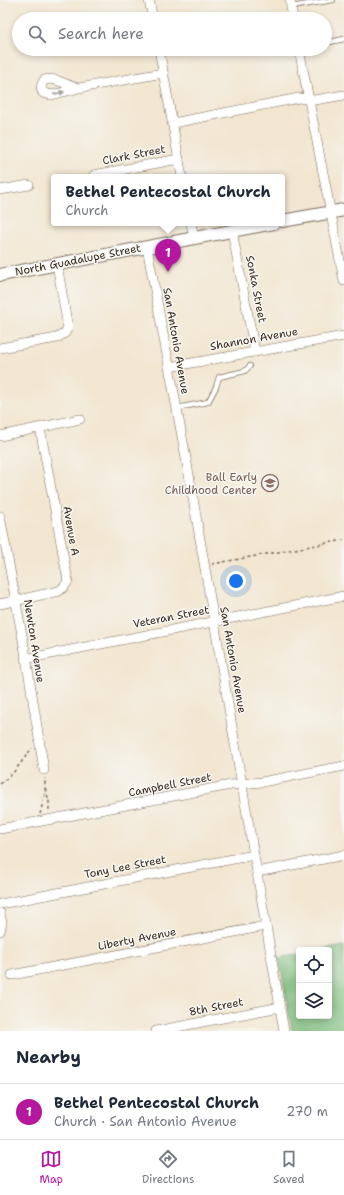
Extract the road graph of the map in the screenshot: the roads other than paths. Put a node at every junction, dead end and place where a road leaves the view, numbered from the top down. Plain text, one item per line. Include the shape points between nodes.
1 (150, 0) edge
2 (333, 0) edge
3 (290, 4) edge
4 (152, 12) edge
5 (344, 39) edge
6 (332, 42) edge
7 (160, 56) edge
8 (300, 56) edge
9 (163, 73) junction
10 (79, 88) dead end
11 (344, 95) edge
12 (309, 99) junction
13 (173, 123) junction
14 (179, 159) junction
15 (99, 174) edge
16 (182, 174) edge
17 (29, 184) dead end
18 (0, 190) edge
19 (344, 210) edge
20 (331, 212) junction
21 (285, 221) edge
22 (192, 226) edge
23 (258, 226) edge
24 (232, 231) junction
25 (194, 238) junction
26 (147, 247) junction
27 (57, 264) junction
28 (0, 275) edge
29 (344, 280) edge
30 (344, 336) edge
31 (0, 348) edge
32 (255, 352) junction
33 (250, 366) dead end
34 (169, 367) junction
35 (177, 408) junction
36 (80, 419) dead end
37 (40, 428) junction
38 (0, 436) edge
39 (0, 516) edge
40 (344, 596) edge
41 (16, 601) junction
42 (0, 604) edge
43 (214, 621) junction
44 (26, 659) junction
45 (344, 766) edge
46 (44, 770) road end
47 (242, 784) junction
48 (0, 829) edge
49 (254, 855) junction
50 (344, 855) edge
51 (257, 872) junction
52 (0, 904) edge
53 (0, 913) edge
54 (266, 926) junction
55 (0, 931) edge
56 (12, 975) dead end
57 (280, 1007) junction
58 (156, 1031) edge
59 (284, 1031) edge

1 - 4 street
2 - 3 lane
5 - 6 lane
7 - 9 street
8 - 12 street
9 - 10 street
9 - 13 street
11 - 12 street
12 - 13 street via 299,98
12 - 20 street
13 - 14 street
14 - 15 street, Clark Street
14 - 16 street
17 - 18 street
19 - 20 street
20 - 21 street
20 - 29 street
22 - 25 street
23 - 24 street, North Guadalupe Street
24 - 25 street, North Guadalupe Street
24 - 32 street, Sonka Street
25 - 26 street, North Guadalupe Street
26 - 27 street, North Guadalupe Street
26 - 34 street, San Antonio Avenue
27 - 28 street, North Guadalupe Street
27 - 31 street via 68,327 65,334 57,338
30 - 32 street, Shannon Avenue
32 - 34 street, Shannon Avenue
33 - 35 lane via 244,371 219,377 208,402
34 - 35 street, San Antonio Avenue
35 - 43 street, San Antonio Avenue
36 - 37 street
37 - 38 street
37 - 41 street, Avenue A via 68,581 59,591
39 - 41 street, Newton Avenue
40 - 43 street, Veteran Street
41 - 42 street
41 - 44 street, Newton Avenue
43 - 44 street, Veteran Street
43 - 47 street, San Antonio Avenue
44 - 46 street, Newton Avenue
45 - 47 street, Campbell Street
47 - 48 street, Campbell Street
47 - 49 street, San Antonio Avenue
49 - 51 street, San Antonio Avenue
49 - 52 street, Tony Lee Street
50 - 51 street
51 - 54 street, San Antonio Avenue
53 - 55 street
54 - 56 street, Liberty Avenue
54 - 57 street, San Antonio Avenue
57 - 58 street, 8th Street
57 - 59 street, San Antonio Avenue

